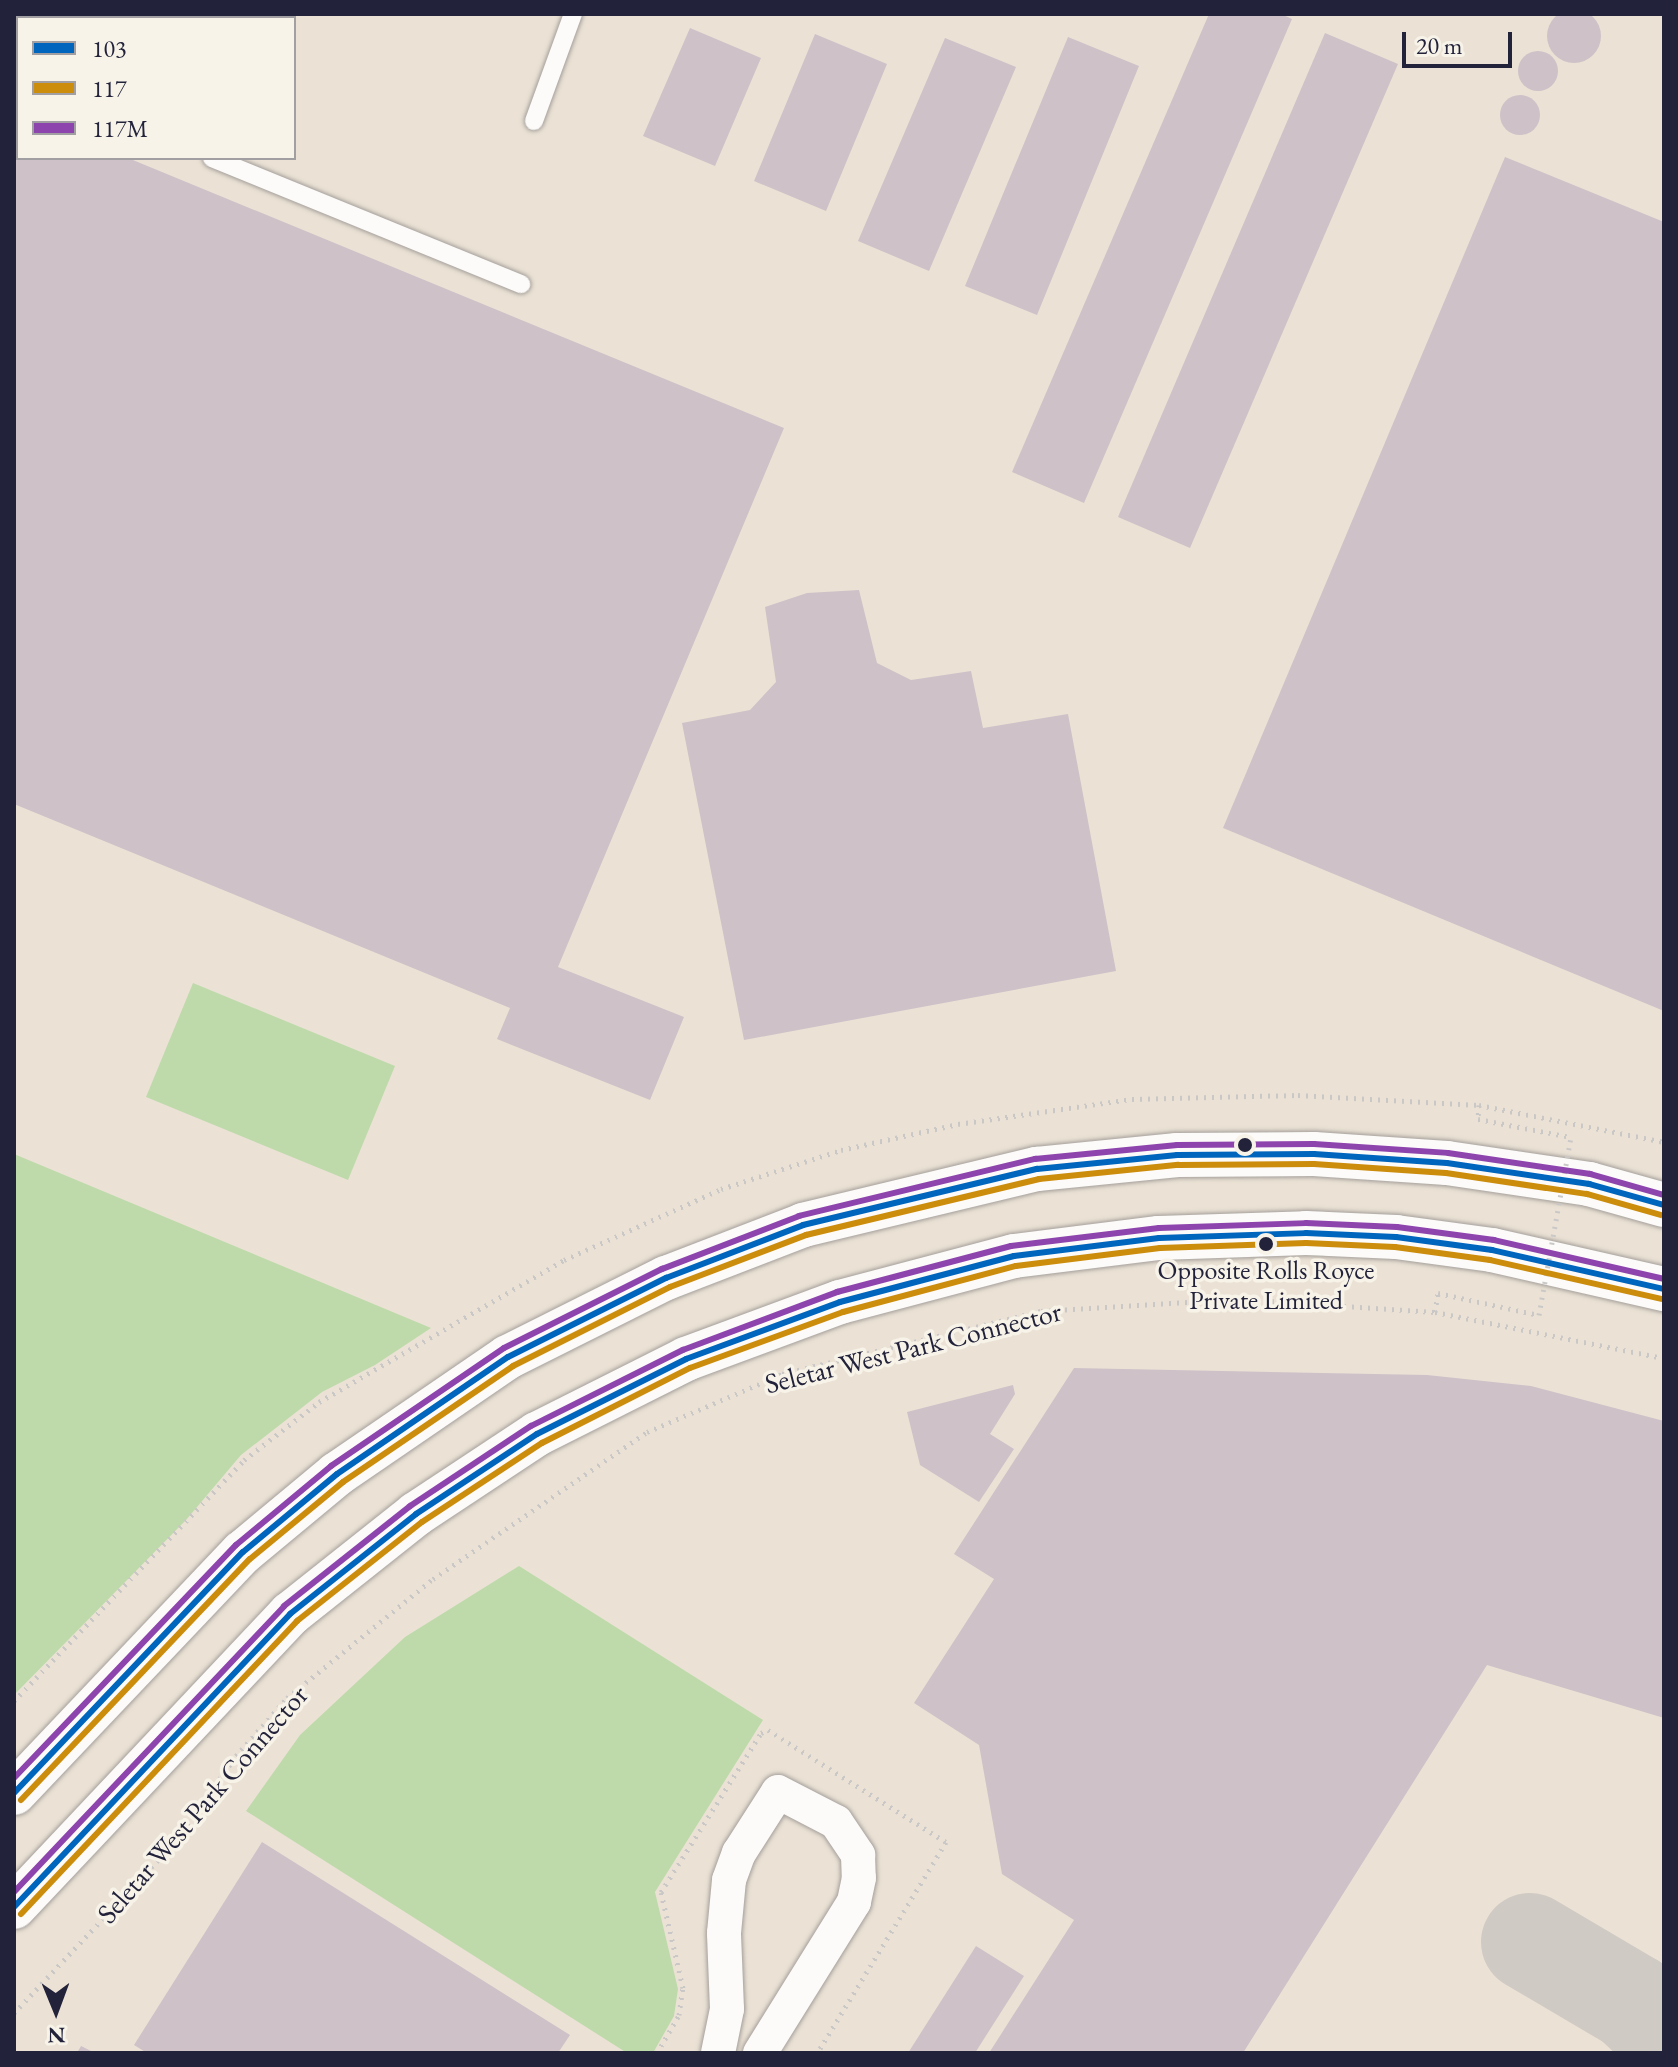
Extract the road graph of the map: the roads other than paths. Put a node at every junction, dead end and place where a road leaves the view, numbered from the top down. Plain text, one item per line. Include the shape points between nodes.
1 (573, 14) edge
2 (534, 121) dead end
3 (217, 160) edge
4 (521, 284) dead end
5 (1664, 1205) edge
6 (1664, 1289) edge
7 (14, 1793) edge
8 (14, 1907) edge
9 (718, 2053) edge
10 (760, 2053) edge

1 - 2 lane
3 - 4 lane
5 - 7 street via 1589,1184 1447,1163 1314,1154 1177,1155 1037,1169 803,1225 666,1278 508,1357 337,1474 243,1552
6 - 8 street via 1492,1250 1396,1237 1306,1233 1159,1238 1014,1256 840,1302 700,1353 537,1434 416,1514 302,1605 262,1640
9 - 10 street via 727,2009 724,1933 729,1880 739,1853 778,1792 836,1822 858,1855 859,1878 854,1902

